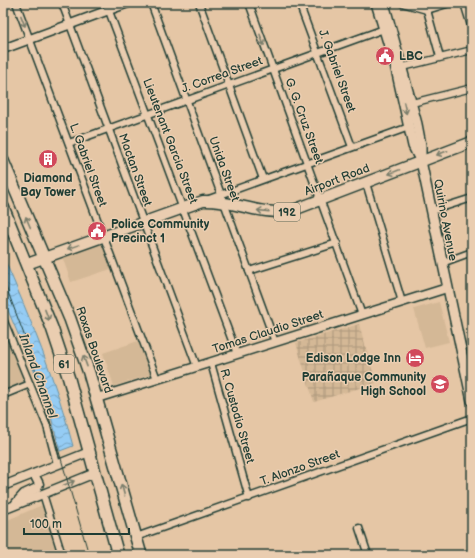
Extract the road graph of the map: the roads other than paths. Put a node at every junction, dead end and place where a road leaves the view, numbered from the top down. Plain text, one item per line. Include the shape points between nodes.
1 (16, 3) edge
2 (62, 3) edge
3 (128, 3) edge
4 (151, 3) edge
5 (199, 3) edge
6 (249, 3) edge
7 (299, 3) edge
8 (376, 3) edge
9 (384, 3) edge
10 (402, 3) edge
11 (450, 3) edge
12 (464, 3) edge
13 (108, 7) edge
14 (427, 10) junction
15 (70, 24) junction
16 (384, 29) junction
17 (472, 29) edge
18 (30, 39) junction
19 (3, 49) edge
20 (472, 50) edge
21 (319, 52) junction
22 (440, 58) junction
23 (403, 67) junction
24 (272, 68) junction
25 (228, 85) junction
26 (472, 88) edge
27 (188, 100) junction
28 (412, 103) junction
29 (148, 114) junction
30 (409, 127) junction
31 (109, 129) junction
32 (472, 142) edge
33 (69, 143) junction
34 (352, 147) junction
35 (3, 161) edge
36 (421, 161) junction
37 (308, 163) junction
38 (263, 179) junction
39 (366, 183) junction
40 (222, 198) junction
41 (472, 198) edge
42 (321, 200) junction
43 (3, 207) edge
44 (183, 208) junction
45 (431, 210) junction
46 (143, 222) junction
47 (103, 237) junction
48 (337, 243) junction
49 (472, 252) edge
50 (43, 257) junction
51 (442, 262) junction
52 (26, 264) junction
53 (249, 271) junction
54 (447, 288) junction
55 (402, 302) junction
56 (362, 315) junction
57 (3, 318) edge
58 (275, 342) junction
59 (237, 354) junction
60 (211, 363) junction
61 (197, 367) junction
62 (157, 379) junction
63 (30, 384) junction
64 (3, 395) edge
65 (97, 398) junction
66 (472, 401) edge
67 (472, 418) edge
68 (89, 452) junction
69 (57, 464) junction
70 (95, 473) junction
71 (34, 474) junction
72 (3, 486) edge
73 (43, 494) junction
74 (249, 498) junction
75 (14, 505) junction
76 (3, 510) edge
77 (359, 528) dead end
78 (136, 537) junction
79 (62, 555) edge
80 (118, 555) edge
81 (141, 555) edge
82 (368, 555) edge

1 -> 18 street, L. Gabriel Street
2 - 15 street, Mactan Street
3 - 13 street
4 - 27 street, Unida Street
5 - 25 street
6 -> 24 street, G. G. Cruz Street
7 - 21 street, J. Gabriel Street
8 - 16 main road, Quirino Avenue
9 - 23 main road, Quirino Avenue
10 - 14 street
11 - 14 street
12 - 17 street
13 - 15 street
13 - 29 street, Lieutenant Garcia Street
14 - 22 street
15 - 18 street
15 - 31 street, Mactan Street
16 - 21 street, J. Correa Street
16 -> 30 main road, Quirino Avenue
18 - 19 street
18 - 33 street, L. Gabriel Street
20 - 22 street
21 - 24 street, J. Correa Street
21 - 34 street, J. Gabriel Street
22 - 23 street
23 - 28 main road, Quirino Avenue
24 - 25 street, J. Correa Street
24 - 37 street, G. G. Cruz Street
25 - 27 street, J. Correa Street
25 - 38 street
26 - 28 street
27 - 29 street, J. Correa Street
27 - 40 street, Unida Street
28 - 36 main road, Quirino Avenue via 421,145
29 - 31 street, J. Correa Street
29 - 44 street, Lieutenant Garcia Street
30 - 34 street
30 - 36 main road, Quirino Avenue via 413,146
31 - 33 street, J. Correa Street
31 - 46 street, Mactan Street
32 -> 36 main road, Airport Road / 192
33 - 47 street, L. Gabriel Street
34 - 37 street
50 -> 35 highway, Roxas Boulevard / 61
36 -> 39 main road, Airport Road / 192
36 - 45 main road, Quirino Avenue
37 - 38 street
37 - 42 street, G. G. Cruz Street
38 - 40 street
39 - 42 main road, Airport Road / 192
39 - 55 street
42 -> 40 main road, Airport Road / 192 via 280,213 251,210
40 - 44 main road, Airport Road / 192
40 - 53 street, Unida Street
41 - 45 street
42 - 48 street, G. G. Cruz Street
43 - 52 highway, 61
44 - 46 main road, Airport Road / 192
44 - 59 street, Lieutenant Garcia Street
45 - 51 main road, Quirino Avenue
46 - 47 main road, Airport Road / 192
46 - 61 street, Mactan Street
47 -> 50 main road, Airport Road / 192
47 - 62 street, L. Gabriel Street
48 - 53 street
48 - 56 street, G. G. Cruz Street
49 - 51 street
50 - 52 main road, Airport Road / 192
65 -> 50 highway, Roxas Boulevard / 61 via 70,320
51 - 54 main road, Quirino Avenue
52 -> 68 highway, 61 via 52,328
53 - 58 street, Unida Street
54 - 55 street, Tomas Claudio Street
54 - 66 main road, Quirino Avenue
55 - 56 street, Tomas Claudio Street
56 - 58 street, Tomas Claudio Street
57 - 63 street
58 - 59 street, Tomas Claudio Street
59 - 60 street, Tomas Claudio Street
60 - 61 street, Tomas Claudio Street
60 - 74 street, R. Custodio Street
61 - 62 street, Tomas Claudio Street
62 - 65 street, Tomas Claudio Street
63 - 64 street
63 - 69 street via 47,426
78 -> 65 highway, Roxas Boulevard / 61
67 - 74 street, T. Alonzo Street
68 - 69 street
68 - 70 highway, 61
69 - 71 street
73 -> 70 street
70 - 80 highway, 61
71 - 72 street
71 - 75 street via 37,488 24,494
73 - 75 street
73 - 79 street
74 - 78 street, T. Alonzo Street
75 - 76 street
77 - 82 street
78 - 81 highway, Roxas Boulevard / 61

